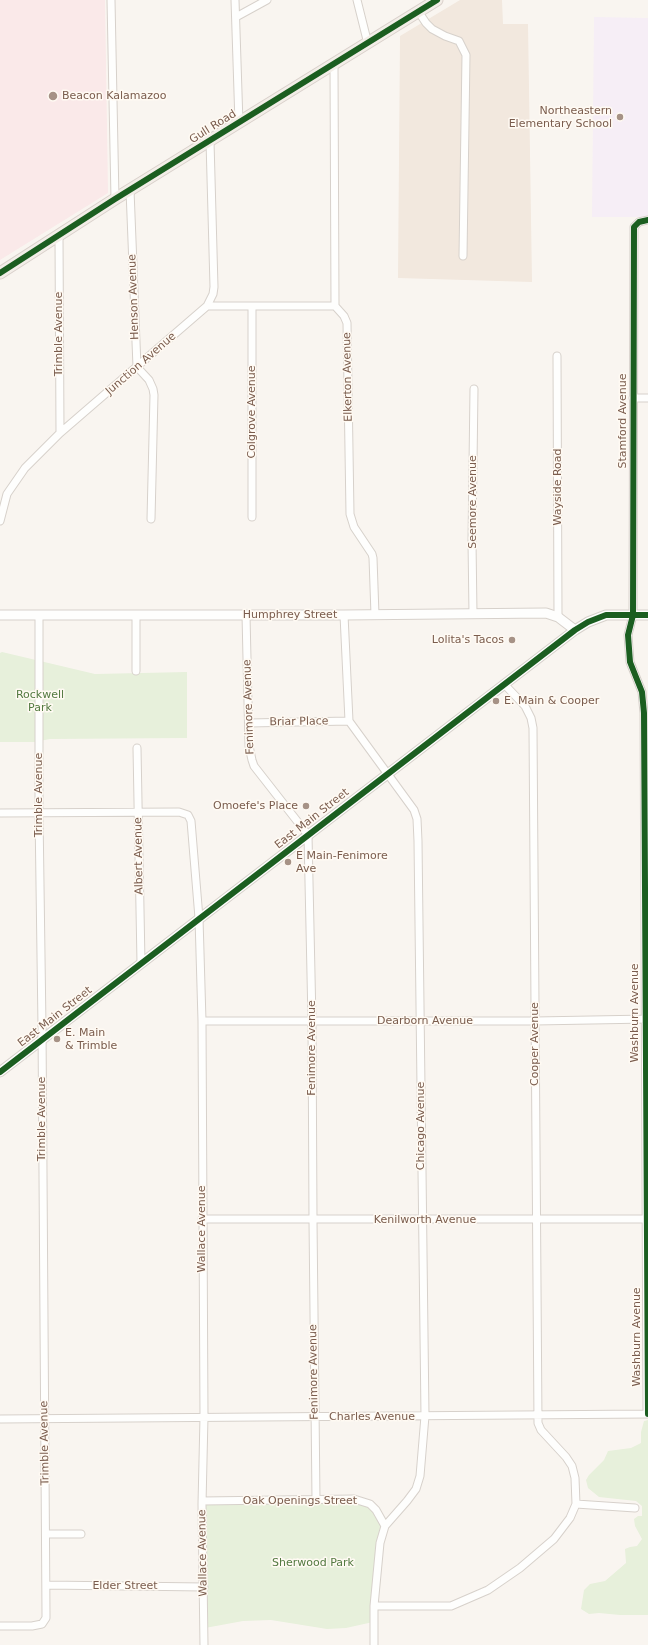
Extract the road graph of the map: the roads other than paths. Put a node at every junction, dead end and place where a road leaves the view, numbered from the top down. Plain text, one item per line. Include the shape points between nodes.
1 (111, 0) edge
2 (235, 0) edge
3 (267, 0) edge
4 (357, 0) edge
5 (437, 0) edge
6 (418, 11) junction
7 (236, 17) junction
8 (368, 44) junction
9 (334, 65) junction
10 (239, 123) junction
11 (210, 141) junction
12 (130, 190) junction
13 (115, 199) junction
14 (648, 220) edge
15 (59, 236) junction
16 (463, 256) dead end
17 (0, 273) edge
18 (207, 306) junction
19 (335, 306) junction
20 (252, 307) junction
21 (557, 356) dead end
22 (137, 367) junction
23 (474, 389) dead end
24 (633, 398) junction
25 (648, 398) edge
26 (60, 433) junction
27 (252, 517) dead end
28 (151, 518) dead end
29 (0, 521) edge
30 (473, 614) junction
31 (0, 615) edge
32 (39, 615) junction
33 (246, 615) junction
34 (344, 615) junction
35 (375, 615) junction
36 (633, 615) junction
37 (648, 615) edge
38 (136, 616) junction
39 (558, 617) junction
40 (575, 630) junction
41 (136, 671) dead end
42 (504, 684) junction
43 (349, 721) junction
44 (249, 724) junction
45 (137, 748) dead end
46 (388, 773) junction
47 (139, 812) junction
48 (0, 813) edge
49 (39, 813) junction
50 (646, 821) edge
51 (308, 835) junction
52 (199, 918) junction
53 (140, 963) junction
54 (646, 1019) edge
55 (312, 1021) junction
56 (421, 1021) junction
57 (535, 1021) junction
58 (202, 1022) junction
59 (42, 1040) junction
60 (0, 1072) edge
61 (647, 1218) edge
62 (202, 1219) junction
63 (536, 1219) junction
64 (313, 1220) junction
65 (422, 1220) junction
66 (648, 1414) edge
67 (538, 1415) junction
68 (425, 1416) junction
69 (204, 1417) junction
70 (315, 1417) junction
71 (0, 1419) edge
72 (44, 1419) junction
73 (316, 1500) junction
74 (202, 1501) junction
75 (576, 1504) junction
76 (635, 1508) dead end
77 (385, 1526) junction
78 (46, 1534) junction
79 (81, 1534) dead end
80 (46, 1585) junction
81 (204, 1587) junction
82 (374, 1606) junction
83 (0, 1626) edge
84 (204, 1645) edge
85 (374, 1645) edge

1 - 13 street
2 - 7 street
3 - 7 street
4 - 8 street
5 - 6 main road, Gull Road
6 - 8 main road, Gull Road
6 - 16 street via 432,29 460,41 466,55
7 - 10 street
8 - 9 main road, Gull Road
9 - 10 main road, Gull Road
9 - 19 street
10 - 11 main road, Gull Road
11 - 12 main road, Gull Road
11 - 18 street via 214,287
12 - 13 main road, Gull Road
12 - 22 street, Henson Avenue
13 - 15 main road, Gull Road
14 - 24 street, Stamford Avenue via 639,222 634,227
15 - 17 main road, Gull Road
15 - 26 street, Trimble Avenue
18 - 20 street
18 - 22 street, Junction Avenue
19 - 20 street
19 - 35 street, Elkerton Avenue via 347,323 350,514 354,527 373,558
20 - 27 street, Colgrove Avenue
21 - 39 street, Wayside Road
22 - 26 street, Junction Avenue
22 - 28 street via 149,380 154,395
23 - 30 street, Seemore Avenue
24 - 25 street
24 - 36 street, Stamford Avenue
26 - 29 street, Junction Avenue via 25,468 13,484 7,494
30 - 35 street, Humphrey Street
30 - 39 street, Humphrey Street via 546,613
31 - 32 street, Humphrey Street
32 - 38 street, Humphrey Street
32 - 49 street, Trimble Avenue
33 - 34 street, Humphrey Street
33 - 38 street, Humphrey Street
33 - 44 street, Fenimore Avenue
34 - 35 street, Humphrey Street
34 - 43 street
36 - 37 street, East Main Street
36 - 40 street, East Main Street via 606,615
36 - 50 street, Washburn Avenue via 628,648 642,692
38 - 41 street
39 - 40 street, Humphrey Street
40 - 42 street, East Main Street
42 - 46 street, East Main Street
42 - 57 street, Cooper Avenue via 525,706 533,728
43 - 44 street, Briar Place
43 - 46 street, Chicago Avenue
44 - 51 street, Fenimore Avenue via 249,746 254,766
45 - 47 street, Albert Avenue
46 - 51 street, East Main Street
46 - 56 street, Chicago Avenue via 414,810 417,820
47 - 49 street
47 - 52 street, Wallace Avenue via 179,812 188,815 191,821
47 - 53 street, Albert Avenue
48 - 49 street
49 - 59 street, Trimble Avenue
50 - 54 street, Washburn Avenue
51 - 52 street, East Main Street
51 - 55 street, Fenimore Avenue
52 - 53 street, East Main Street
52 - 58 street, Wallace Avenue
53 - 59 street, East Main Street
54 - 57 street, Dearborn Avenue
54 - 61 street, Washburn Avenue
55 - 56 street, Dearborn Avenue
55 - 58 street, Dearborn Avenue
55 - 64 street, Fenimore Avenue
56 - 57 street, Dearborn Avenue
56 - 65 street, Chicago Avenue
57 - 63 street, Cooper Avenue
58 - 62 street, Wallace Avenue
59 - 60 street, East Main Street
59 - 72 street, Trimble Avenue
61 - 63 street, Kenilworth Avenue
61 - 66 street, Washburn Avenue
62 - 64 street, Kenilworth Avenue
62 - 69 street, Wallace Avenue
63 - 65 street, Kenilworth Avenue
63 - 67 street, Cooper Avenue
64 - 65 street, Kenilworth Avenue
64 - 70 street, Fenimore Avenue
65 - 68 street, Chicago Avenue
66 - 67 street, Charles Avenue
67 - 68 street, Charles Avenue
67 - 75 street, Cooper Avenue via 541,1430 566,1457 575,1472
68 - 70 street, Charles Avenue
68 - 77 street, Chicago Avenue via 420,1476 416,1489
69 - 70 street, Charles Avenue
69 - 72 street, Charles Avenue
69 - 74 street, Wallace Avenue
70 - 73 street, Fenimore Avenue
71 - 72 street, Charles Avenue
72 - 78 street, Trimble Avenue
73 - 74 street, Oak Openings Street
73 - 77 street, Oak Openings Street via 364,1501 376,1510
74 - 81 street, Wallace Avenue
75 - 76 street
75 - 82 street via 570,1518 554,1539 520,1568 488,1590 451,1606
77 - 82 street, Chicago Avenue via 380,1543
78 - 79 street
78 - 80 street, Trimble Avenue
80 - 81 street, Elder Street
80 - 83 street, Trimble Avenue via 46,1614 42,1624
81 - 84 street, Wallace Avenue
82 - 85 street, Chicago Avenue

